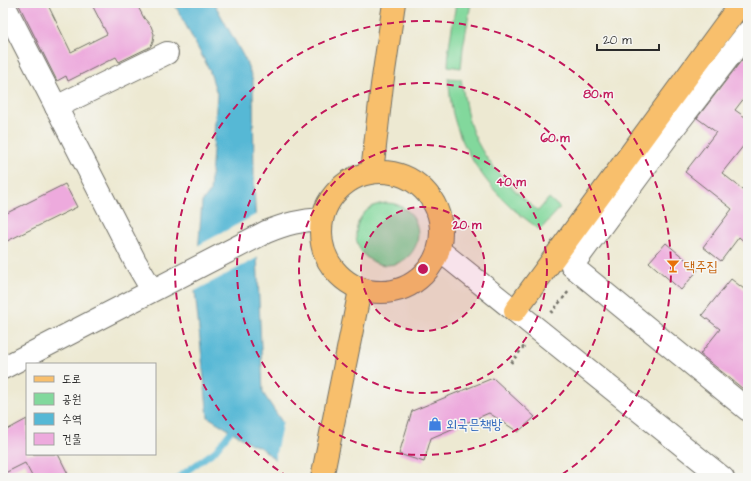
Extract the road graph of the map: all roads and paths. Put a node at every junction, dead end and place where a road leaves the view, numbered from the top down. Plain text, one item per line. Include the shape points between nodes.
1 (394, 3) edge
2 (741, 3) edge
3 (4, 4) dead end
4 (748, 32) edge
5 (167, 53) dead end
6 (56, 106) junction
7 (372, 172) junction
8 (322, 219) junction
9 (439, 250) junction
10 (152, 290) junction
11 (360, 290) junction
12 (515, 311) junction
13 (3, 368) edge
14 (748, 410) edge
15 (322, 478) edge
16 (723, 478) edge

1 - 7 main road
2 - 12 main road
3 - 6 street
4 - 14 street via 572,266
5 - 6 street
6 - 10 street
7 - 8 main road via 352,179 336,192 324,209
7 - 9 main road via 393,172 412,180 428,194 438,211 441,230
8 - 10 street via 288,223 266,232
8 - 11 main road via 322,248 330,266 343,280
9 - 11 main road via 430,267 416,281 405,287 380,293
9 - 12 street
10 - 13 street
11 - 15 main road
12 - 16 street

